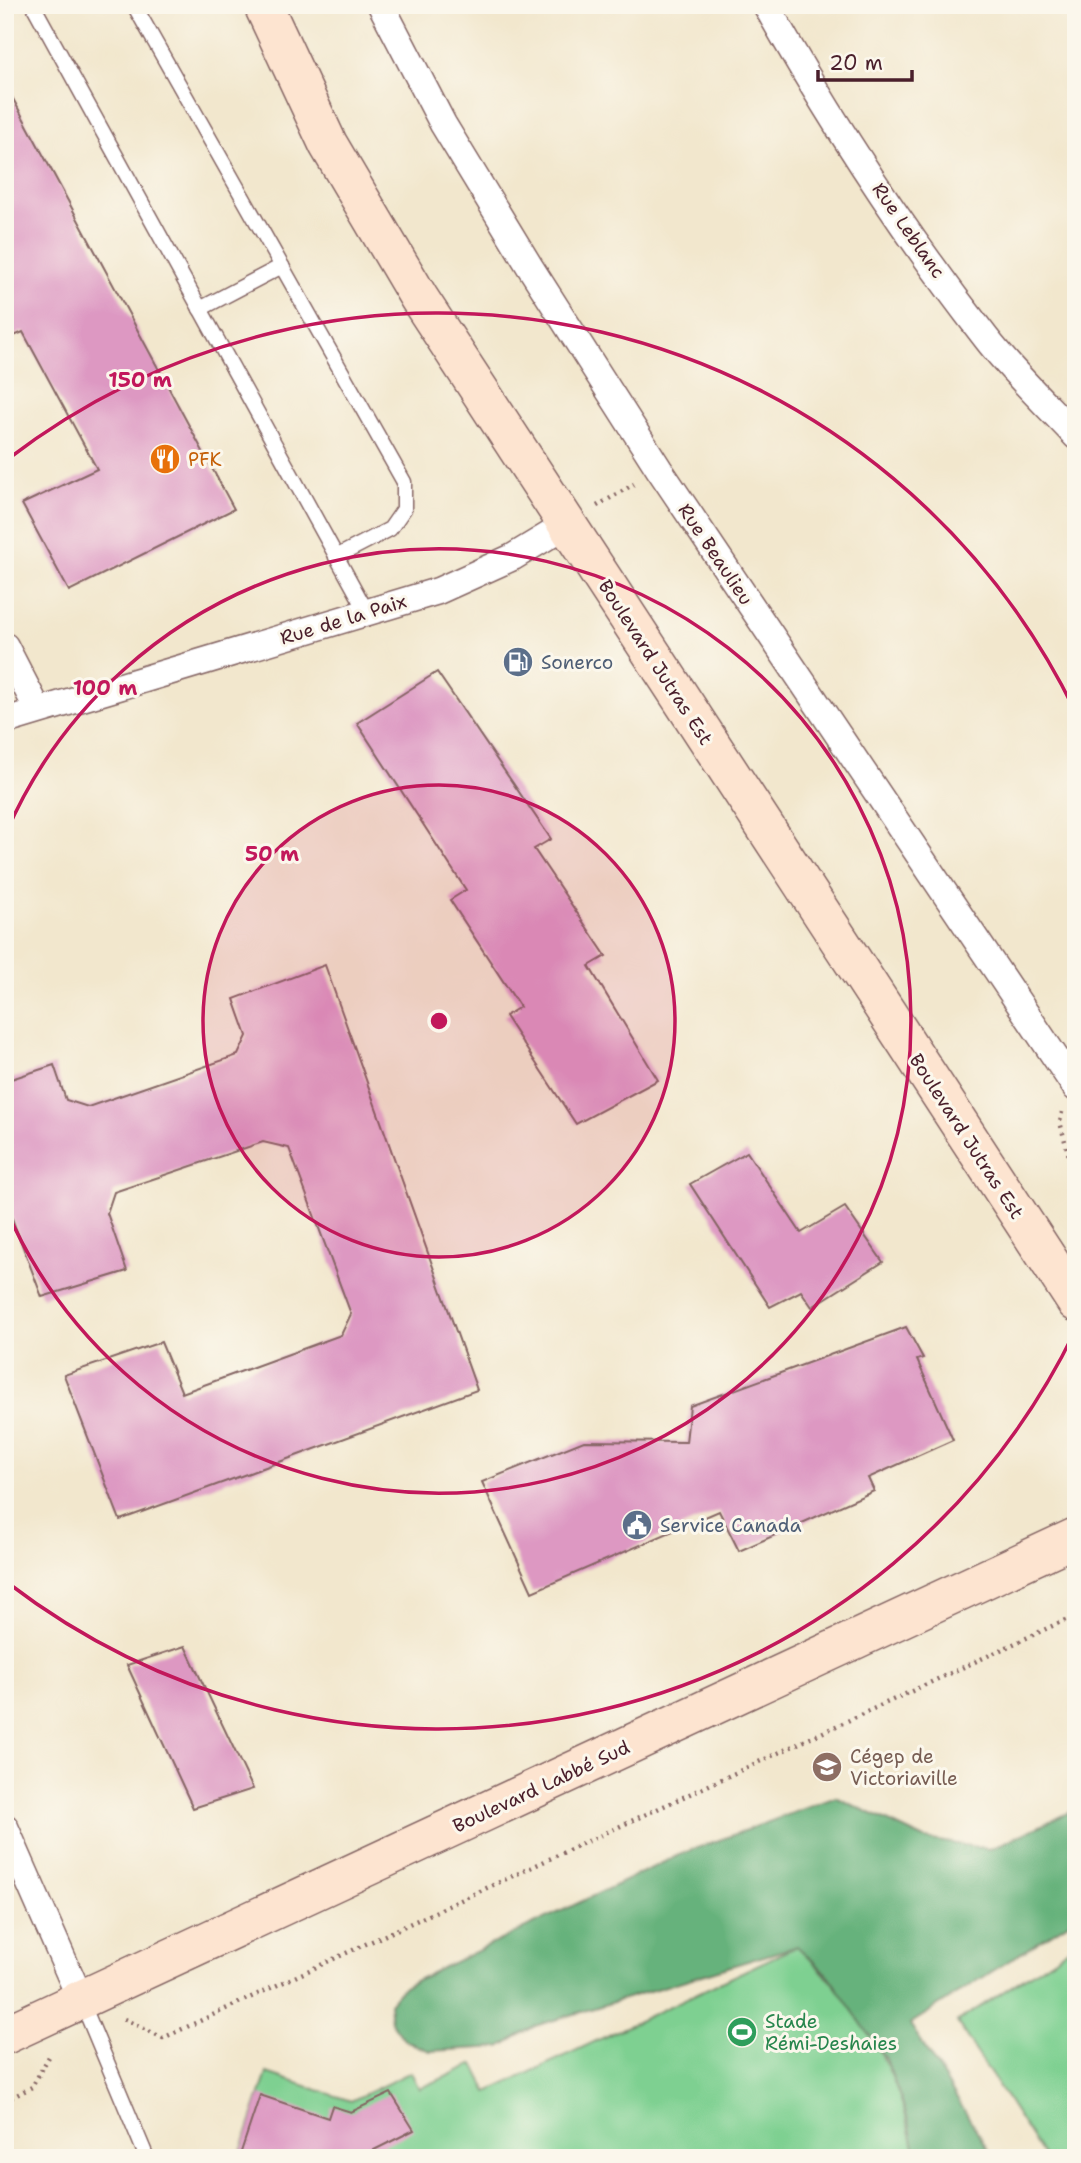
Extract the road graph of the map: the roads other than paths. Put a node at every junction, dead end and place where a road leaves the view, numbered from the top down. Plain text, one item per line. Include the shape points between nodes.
1 (33, 5) edge
2 (134, 5) edge
3 (263, 5) edge
4 (381, 5) edge
5 (766, 5) edge
6 (282, 266) junction
7 (200, 309) junction
8 (1076, 436) edge
9 (566, 525) junction
10 (336, 557) junction
11 (367, 612) junction
12 (5, 646) edge
13 (38, 710) junction
14 (5, 720) edge
15 (1071, 1081) edge
16 (1076, 1302) edge
17 (1076, 1536) edge
18 (5, 1827) edge
19 (80, 1998) junction
20 (5, 2035) edge
21 (147, 2158) edge

1 - 7 lane
2 - 6 lane
3 - 9 main road, Boulevard Jutras Est via 328,144 419,298
4 - 15 street, Rue Beaulieu via 443,124 659,469
5 - 8 street, Rue Leblanc via 811,85 895,213 987,340
6 - 7 lane
6 - 10 lane via 404,482 404,509 390,529
7 - 10 lane
9 - 11 street, Rue de la Paix via 513,558 438,591
9 - 16 main road, Boulevard Jutras Est
10 - 11 lane
11 - 13 street, Rue de la Paix
12 - 13 street
13 - 14 street, Rue de la Paix
17 - 19 main road, Boulevard Labbé Sud
18 - 19 street
19 - 20 main road, Boulevard Labbé Sud
19 - 21 lane

